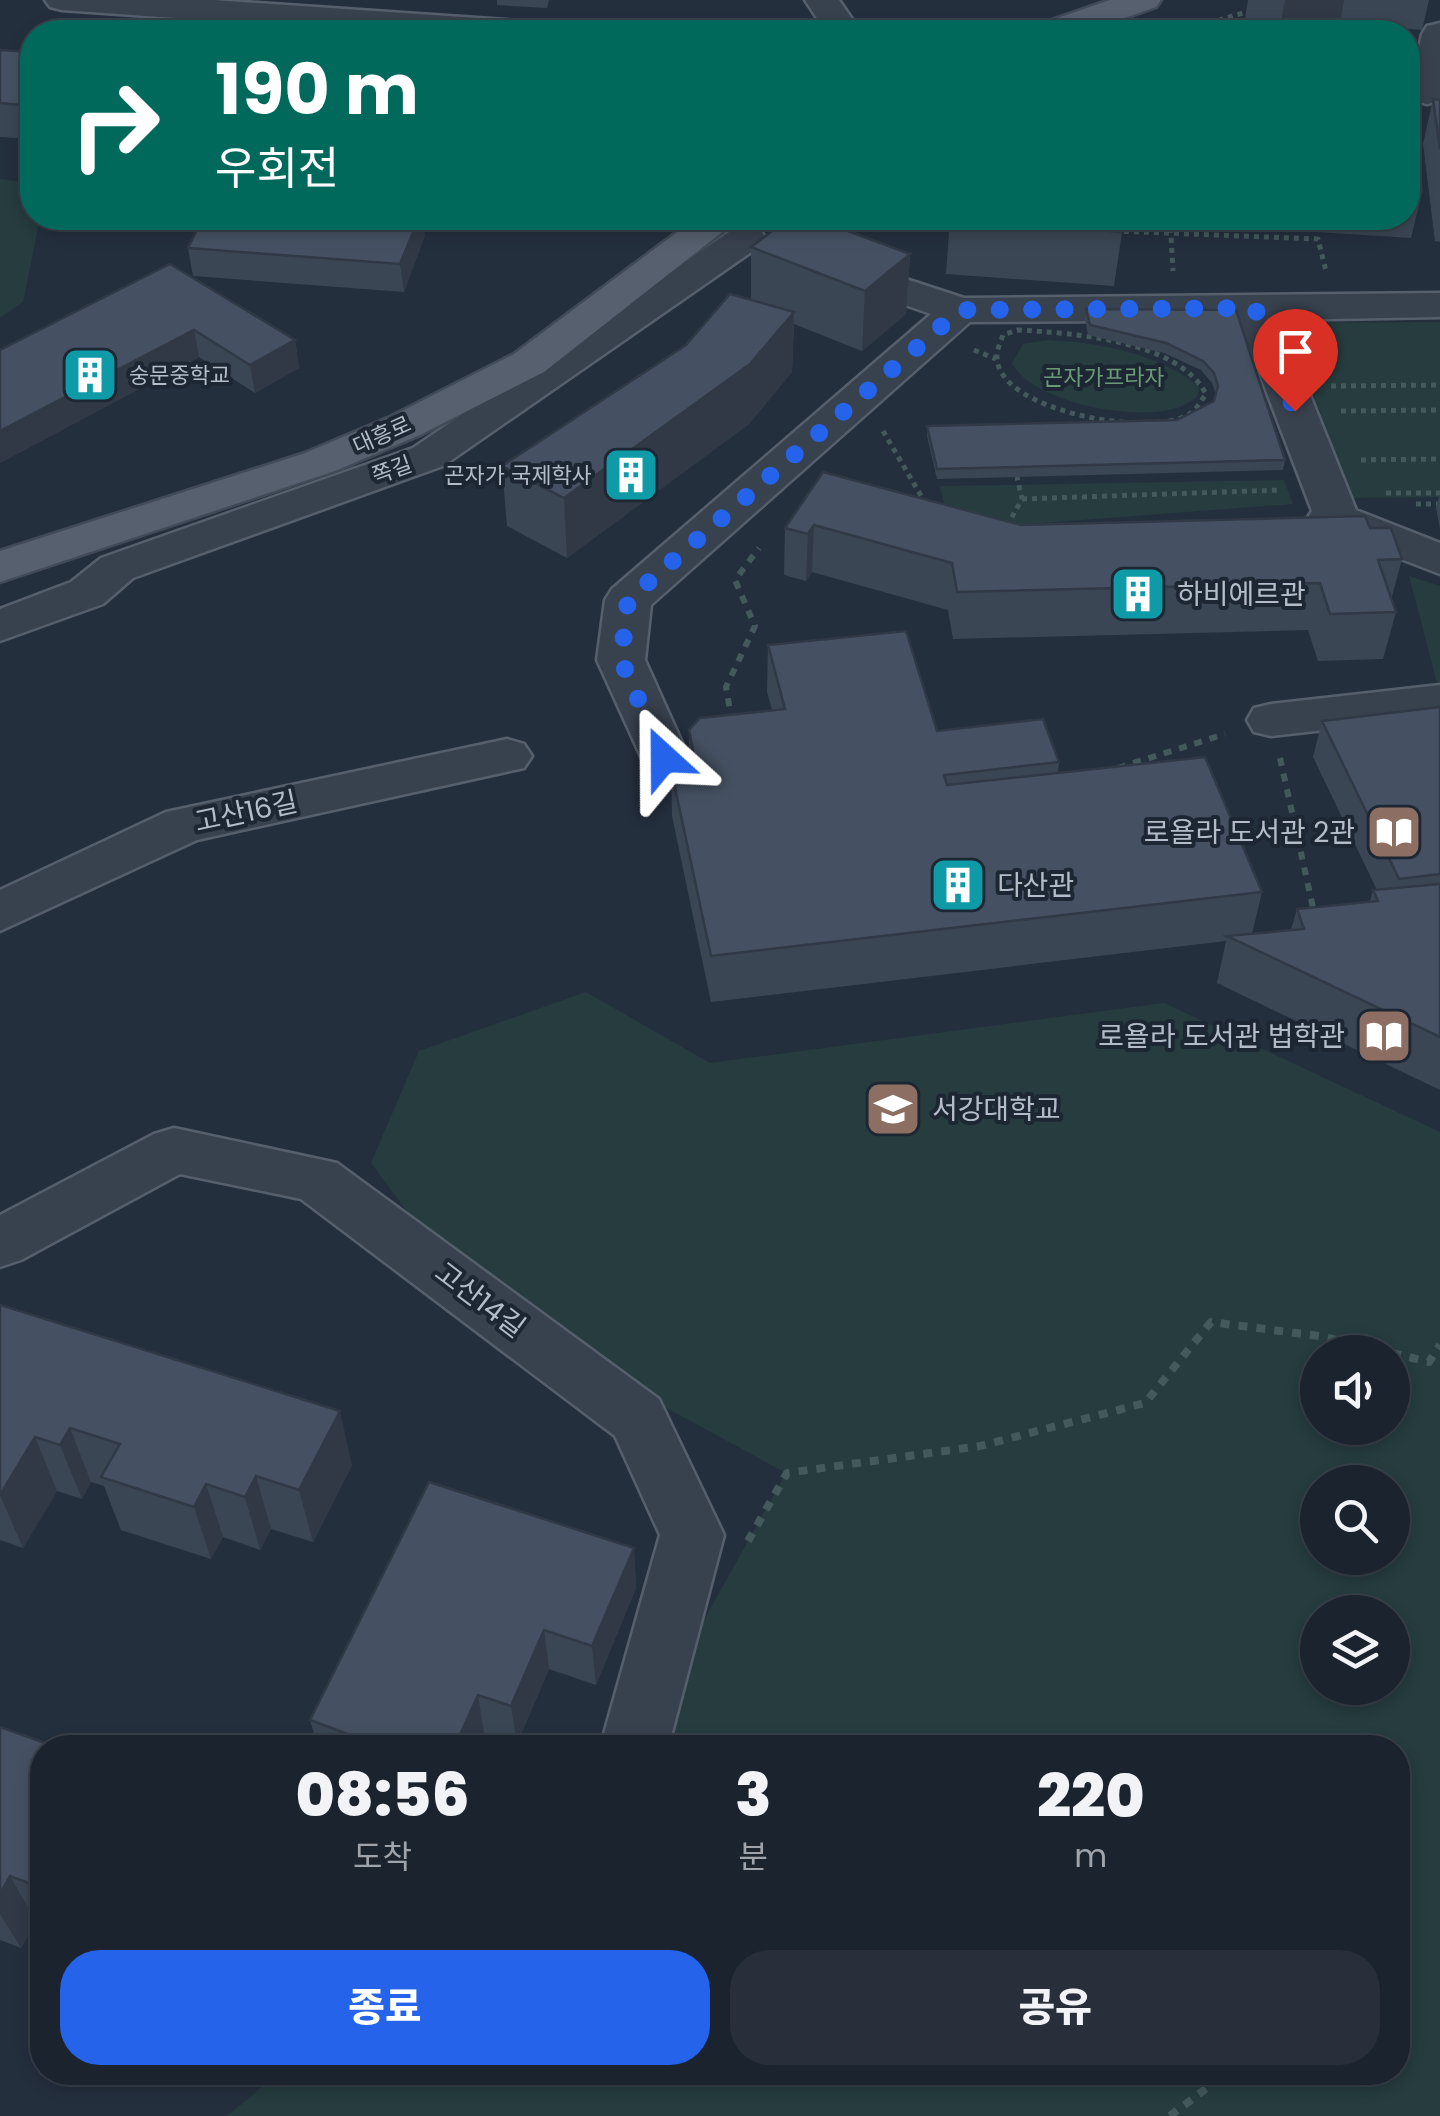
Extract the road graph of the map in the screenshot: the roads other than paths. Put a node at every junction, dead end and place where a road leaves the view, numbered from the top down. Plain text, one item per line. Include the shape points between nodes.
1 (62, 0) edge
2 (1144, 0) edge
3 (348, 20) edge
4 (1095, 20) edge
5 (1440, 34) edge
6 (1425, 93) edge
7 (751, 237) edge
8 (1440, 306) edge
9 (1255, 308) junction
10 (960, 310) junction
11 (1325, 489) junction
12 (1280, 525) edge
13 (1440, 560) edge
14 (0, 567) edge
15 (0, 626) edge
16 (1440, 701) edge
17 (1271, 720) road end
18 (507, 756) dead end
19 (664, 758) dead end
20 (0, 912) edge
21 (0, 1243) edge
22 (638, 1735) edge

1 - 3 street
2 - 4 main road
5 - 6 street
7 - 10 street
7 - 14 main road, 대흥로 via 405,426 320,462
7 - 15 street, 쪽길 via 428,457 116,568 87,592
8 - 9 street
9 - 10 street
9 - 11 street
10 - 19 street via 628,600 621,660
11 - 12 street
11 - 13 street
16 - 17 street
18 - 20 street, 고산16길 via 184,825
21 - 22 street, 고산14길 via 174,1150 317,1179 637,1418 692,1534

